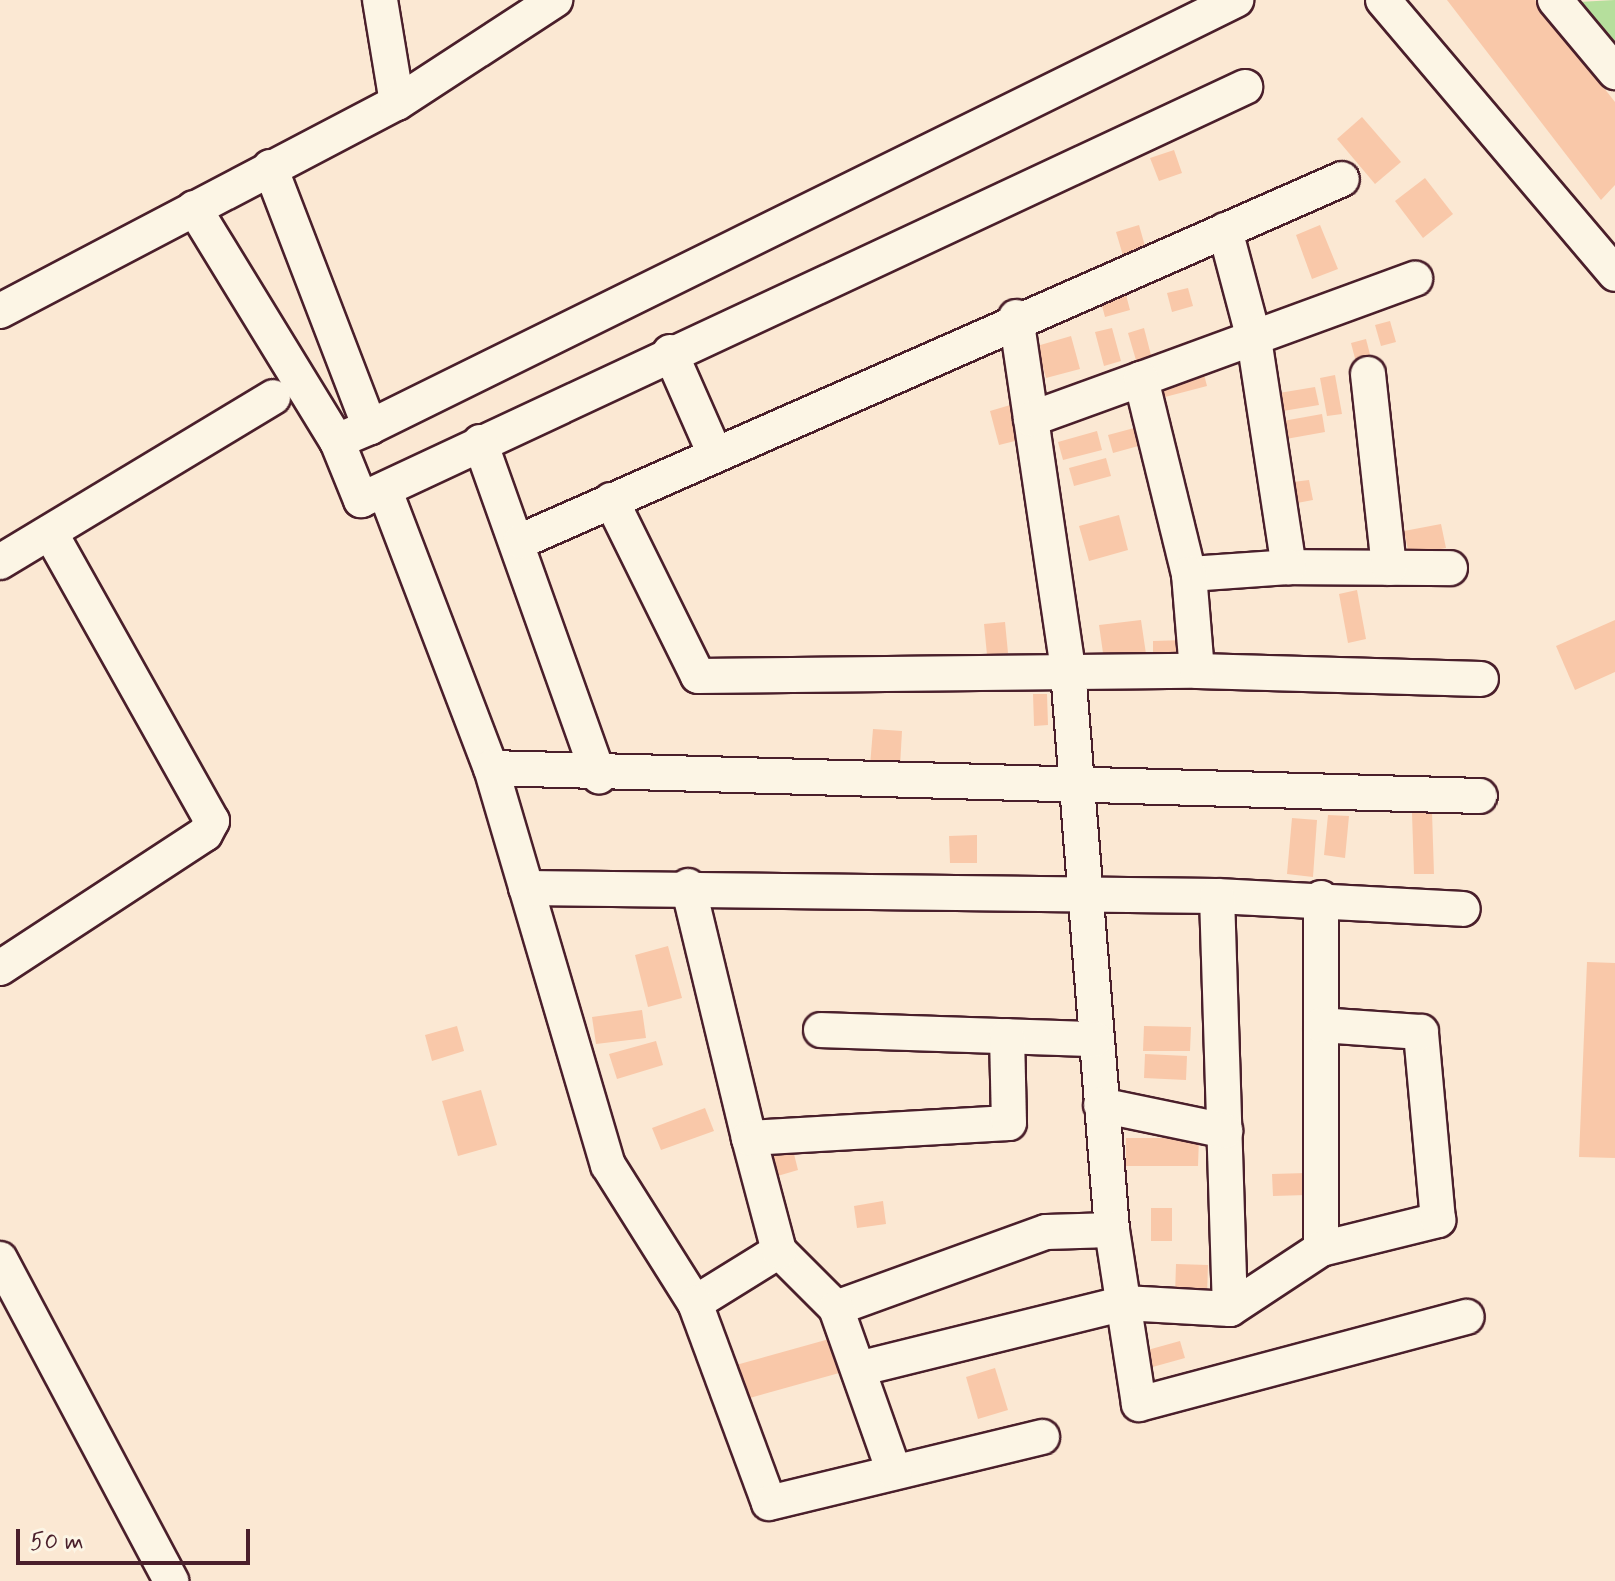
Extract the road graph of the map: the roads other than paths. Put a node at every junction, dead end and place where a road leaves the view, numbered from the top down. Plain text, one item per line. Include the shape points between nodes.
1 (380, 0) edge
2 (555, 0) edge
3 (1236, 0) edge
4 (1383, 0) edge
5 (1555, 0) edge
6 (1615, 72) edge
7 (1245, 87) dead end
8 (397, 103) junction
9 (270, 167) junction
10 (1342, 179) dead end
11 (194, 208) junction
12 (1225, 230) junction
13 (1615, 274) edge
14 (1415, 279) dead end
15 (0, 311) edge
16 (1016, 317) junction
17 (1254, 339) junction
18 (670, 352) junction
19 (1368, 374) dead end
20 (1141, 379) junction
21 (273, 397) dead end
22 (1031, 419) junction
23 (370, 427) junction
24 (337, 441) junction
25 (480, 442) junction
26 (715, 454) junction
27 (385, 491) junction
28 (611, 500) junction
29 (50, 532) junction
30 (521, 541) junction
31 (0, 562) edge
32 (1289, 567) junction
33 (1389, 568) junction
34 (1450, 568) dead end
35 (1189, 574) junction
36 (1068, 671) junction
37 (1197, 671) junction
38 (1481, 679) dead end
39 (491, 768) junction
40 (599, 776) junction
41 (1072, 785) junction
42 (1480, 796) dead end
43 (688, 886) junction
44 (526, 888) junction
45 (1088, 893) junction
46 (1217, 896) junction
47 (1321, 898) junction
48 (1463, 909) dead end
49 (0, 968) edge
50 (1321, 1025) junction
51 (821, 1030) dead end
52 (1007, 1036) junction
53 (1095, 1039) junction
54 (1101, 1105) junction
55 (1225, 1131) junction
56 (749, 1138) junction
57 (1112, 1230) junction
58 (1321, 1249) junction
59 (779, 1251) junction
60 (0, 1259) edge
61 (695, 1303) junction
62 (1124, 1303) junction
63 (836, 1308) junction
64 (1230, 1309) junction
65 (1467, 1317) dead end
66 (862, 1368) junction
67 (1042, 1437) dead end
68 (894, 1472) junction
69 (171, 1581) edge

1 - 8 lane
2 - 8 lane
3 - 23 lane
4 - 13 lane
5 - 6 lane
7 - 18 lane
8 - 9 lane
9 - 11 lane
9 - 23 lane
10 - 12 lane
11 - 15 lane
11 - 24 lane
12 - 16 lane
12 - 17 lane
14 - 17 lane
16 - 22 lane
16 - 26 lane
17 - 20 lane
17 - 32 lane
18 - 25 lane
18 - 26 lane
19 - 33 lane
20 - 22 lane
20 - 35 lane
21 - 29 lane
22 - 36 lane
23 - 24 lane
24 - 27 lane via 361,500
25 - 27 lane
25 - 30 lane
26 - 28 lane
27 - 39 lane
28 - 30 lane
28 - 36 lane via 698,676
29 - 31 lane
29 - 49 lane via 212,821 205,834
30 - 40 lane
32 - 33 lane
32 - 35 lane
33 - 34 lane
35 - 37 lane
36 - 37 lane
36 - 41 lane
37 - 38 lane
39 - 40 lane
39 - 44 lane
40 - 41 lane
41 - 42 lane
41 - 45 lane
43 - 44 lane
43 - 45 lane
43 - 56 lane
44 - 61 lane via 608,1165
45 - 46 lane
45 - 53 lane
46 - 47 lane
46 - 55 lane
47 - 48 lane
47 - 50 lane
50 - 58 lane
50 - 58 lane via 1421,1032 1438,1220
51 - 52 lane
52 - 53 lane
52 - 56 lane via 1009,1123
53 - 54 lane
54 - 55 lane
54 - 57 lane
55 - 64 lane
56 - 59 lane
57 - 62 lane
57 - 63 lane via 1046,1232
58 - 64 lane
59 - 61 lane
59 - 63 lane
60 - 69 lane
61 - 68 lane via 769,1503
62 - 64 lane
62 - 65 lane via 1139,1404
62 - 66 lane
63 - 66 lane
66 - 68 lane
67 - 68 lane

